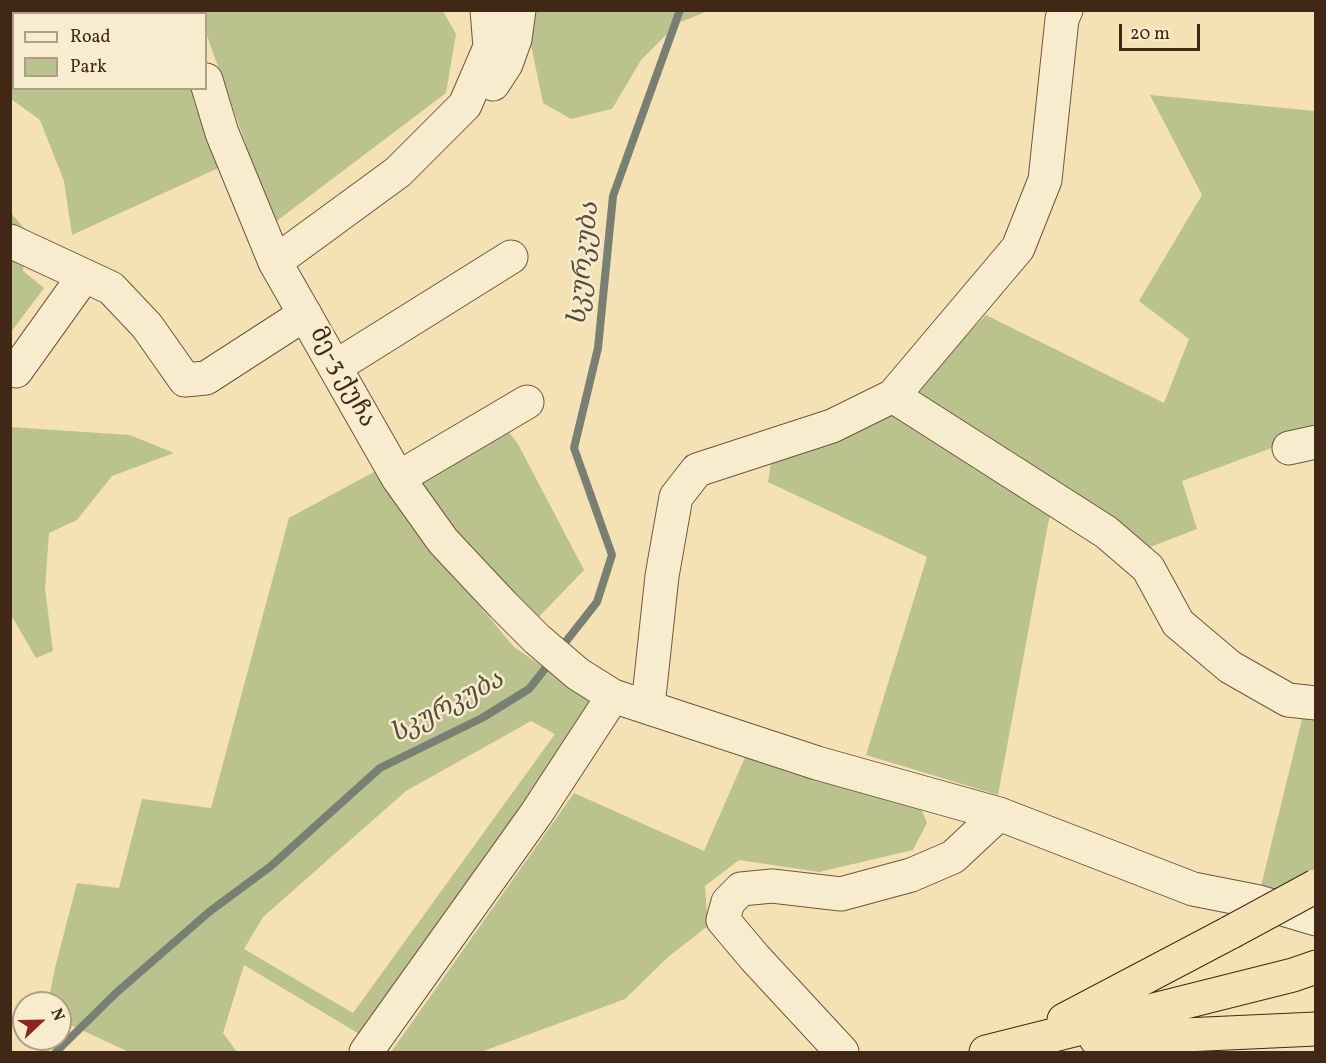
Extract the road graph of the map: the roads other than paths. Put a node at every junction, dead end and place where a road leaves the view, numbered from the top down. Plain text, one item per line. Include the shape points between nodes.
1 (487, 10) edge
2 (519, 10) edge
3 (1066, 10) edge
4 (207, 84) edge
5 (465, 105) junction
6 (10, 241) edge
7 (511, 257) dead end
8 (275, 262) junction
9 (84, 276) junction
10 (305, 314) junction
11 (335, 367) junction
12 (16, 370) dead end
13 (892, 396) junction
14 (526, 402) dead end
15 (398, 478) junction
16 (613, 696) junction
17 (1316, 703) edge
18 (648, 706) junction
19 (999, 814) junction
20 (1316, 886) edge
21 (1316, 919) edge
22 (1304, 971) edge
23 (1316, 1029) edge
24 (1022, 1042) junction
25 (988, 1052) edge
26 (366, 1053) edge
27 (842, 1053) edge

1 - 5 street via 490,47
2 - 5 street via 506,64 494,84
3 - 13 street via 1045,180 1018,248
4 - 8 street, მე-3 ქუჩა via 222,133
5 - 8 street via 398,172
6 - 9 street
7 - 11 street
8 - 10 street, მე-3 ქუჩა
9 - 10 street via 111,288 147,326 185,380 206,378
9 - 12 street
10 - 11 street, მე-3 ქუჩა
11 - 15 street, მე-3 ქუჩა
13 - 17 street via 1106,532 1148,568 1178,623 1230,667 1288,700
13 - 18 street via 832,426 697,471 676,497 662,576
14 - 15 street
15 - 16 street, მე-3 ქუჩა via 443,541 537,639 578,674
16 - 18 street, მე-3 ქუჩა
16 - 26 street via 536,814
18 - 19 street, მე-3 ქუჩა via 817,763
19 - 21 street, მე-3 ქუჩა via 1193,888
19 - 27 street via 953,857 911,875 841,894 772,886 741,889 728,902 723,920
20 - 24 highway, bridge
22 - 24 highway
23 - 24 highway
24 - 25 highway

